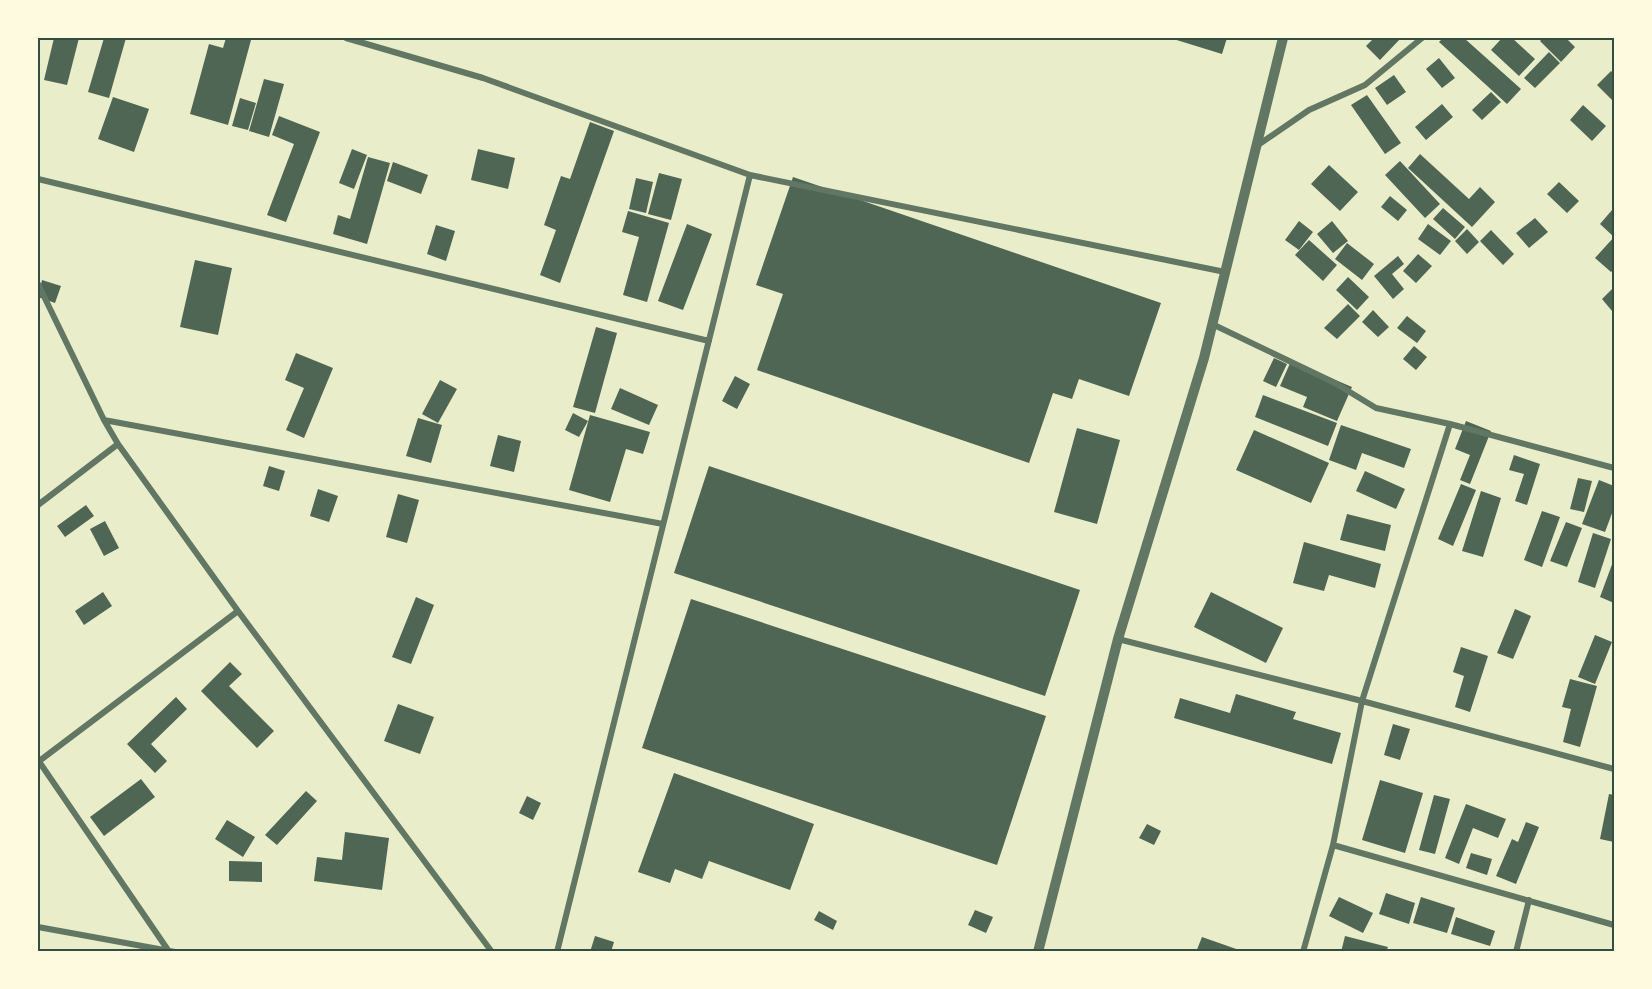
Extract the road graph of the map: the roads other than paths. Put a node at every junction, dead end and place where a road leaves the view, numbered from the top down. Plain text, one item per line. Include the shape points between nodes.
1 (346, 38) edge
2 (1283, 38) edge
3 (1422, 38) edge
4 (1256, 146) junction
5 (750, 175) junction
6 (38, 179) edge
7 (1225, 272) junction
8 (38, 284) edge
9 (1212, 324) junction
10 (709, 341) junction
11 (104, 420) junction
12 (1450, 424) junction
13 (118, 444) junction
14 (1614, 468) edge
15 (38, 505) edge
16 (663, 524) junction
17 (238, 612) junction
18 (1118, 639) junction
19 (1362, 701) junction
20 (38, 761) edge
21 (1614, 769) edge
22 (1333, 845) junction
23 (1529, 900) junction
24 (1614, 925) edge
25 (38, 927) edge
26 (171, 951) edge
27 (492, 951) edge
28 (557, 951) edge
29 (1038, 951) edge
30 (1303, 951) edge
31 (1516, 951) edge

1 - 5 street via 483,78
2 - 4 street
3 - 4 street via 1365,85 1309,110
4 - 7 street
5 - 7 street
5 - 10 street
6 - 10 street
7 - 9 street
8 - 11 street
9 - 12 street via 1335,383 1376,408
9 - 18 street
10 - 16 street
11 - 13 street
11 - 16 street
12 - 14 street
12 - 19 street
13 - 15 street
13 - 17 street
16 - 28 street
17 - 20 street
17 - 27 street
18 - 19 street
18 - 29 street
19 - 21 street
19 - 22 street
20 - 26 street
22 - 23 street
22 - 30 street
23 - 24 street
23 - 31 street
25 - 26 street

